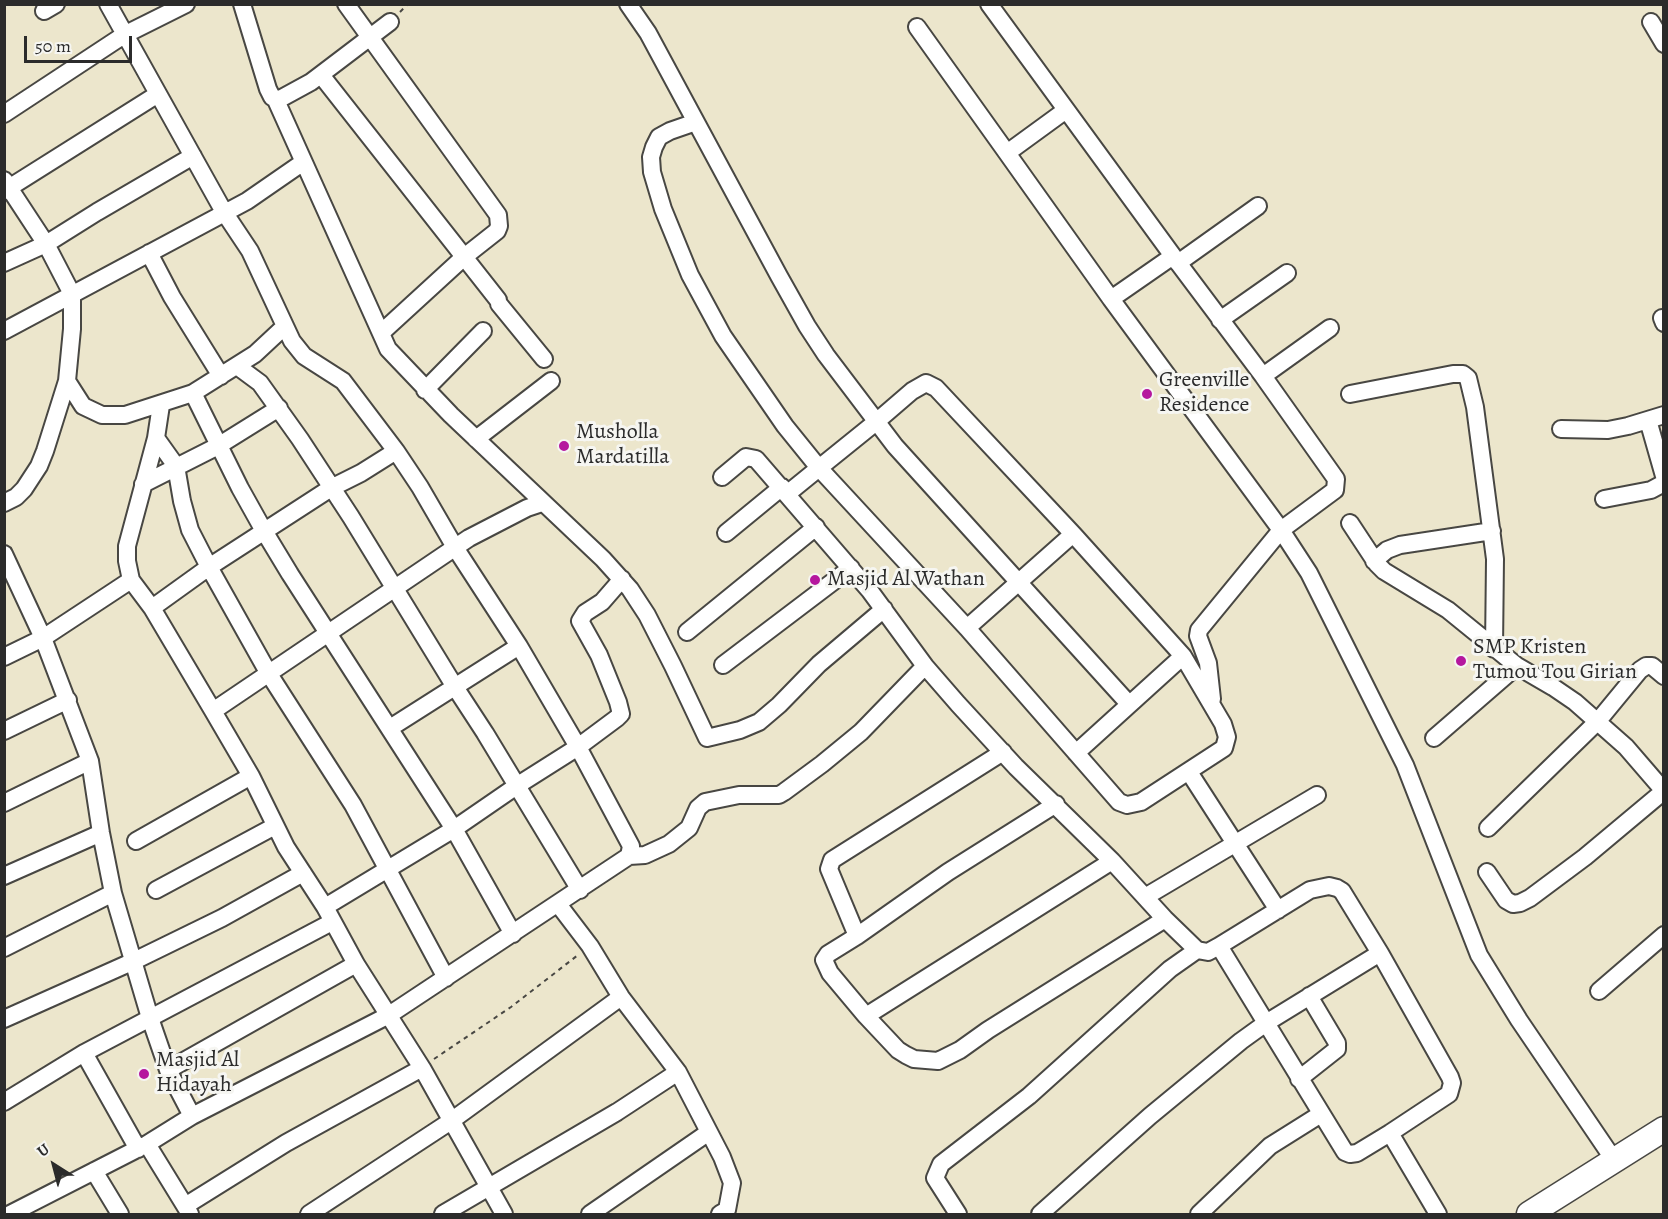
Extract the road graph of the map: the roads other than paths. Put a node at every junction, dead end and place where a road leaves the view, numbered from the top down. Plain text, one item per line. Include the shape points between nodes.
1 (108, 4) edge
2 (186, 4) edge
3 (242, 4) edge
4 (346, 4) edge
5 (628, 4) edge
6 (989, 4) edge
7 (390, 22) dead end
8 (1651, 22) dead end
9 (917, 27) dead end
10 (124, 35) junction
11 (370, 38) junction
12 (1664, 44) edge
13 (321, 75) junction
14 (158, 94) junction
15 (275, 98) junction
16 (1066, 110) junction
17 (4, 114) edge
18 (696, 122) junction
19 (1007, 153) junction
20 (193, 156) junction
21 (302, 163) junction
22 (7, 186) edge
23 (1258, 206) dead end
24 (224, 212) junction
25 (46, 244) junction
26 (149, 253) junction
27 (464, 257) junction
28 (1175, 260) junction
29 (4, 263) edge
30 (1287, 273) dead end
31 (72, 294) junction
32 (1112, 299) junction
33 (1220, 320) junction
34 (284, 327) junction
35 (1330, 328) dead end
36 (4, 331) edge
37 (483, 331) dead end
38 (381, 333) junction
39 (544, 359) dead end
40 (237, 366) junction
41 (220, 376) junction
42 (1263, 376) junction
43 (67, 381) junction
44 (550, 381) dead end
45 (425, 390) junction
46 (193, 393) junction
47 (1350, 394) dead end
48 (160, 405) junction
49 (279, 408) junction
50 (1656, 417) edge
51 (876, 422) junction
52 (1561, 429) dead end
53 (156, 438) junction
54 (476, 439) junction
55 (218, 446) junction
56 (396, 451) junction
57 (176, 466) junction
58 (819, 468) junction
59 (722, 477) dead end
60 (1664, 477) edge
61 (1664, 483) edge
62 (143, 484) junction
63 (332, 488) junction
64 (785, 491) junction
65 (1604, 500) dead end
66 (4, 503) edge
67 (542, 503) junction
68 (1350, 522) dead end
69 (816, 527) junction
70 (1281, 530) junction
71 (264, 531) junction
72 (1492, 531) junction
73 (726, 533) dead end
74 (1073, 534) junction
75 (456, 549) junction
76 (4, 554) edge
77 (1374, 561) junction
78 (209, 567) junction
79 (851, 568) junction
80 (622, 579) junction
81 (9, 580) edge
82 (131, 580) junction
83 (1017, 582) junction
84 (395, 590) junction
85 (152, 608) junction
86 (884, 609) junction
87 (967, 628) junction
88 (687, 632) dead end
89 (329, 634) junction
90 (43, 638) junction
91 (519, 646) junction
92 (1494, 649) junction
93 (1183, 656) junction
94 (4, 657) edge
95 (723, 665) dead end
96 (925, 666) junction
97 (1517, 666) junction
98 (269, 674) junction
99 (1664, 676) edge
100 (455, 687) junction
101 (68, 700) junction
102 (1212, 703) junction
103 (1129, 704) junction
104 (213, 711) junction
105 (1598, 721) junction
106 (390, 728) junction
107 (4, 731) edge
108 (1434, 738) dead end
109 (578, 747) junction
110 (1003, 752) junction
111 (1076, 753) junction
112 (90, 761) junction
113 (1189, 772) junction
114 (251, 776) junction
115 (518, 785) junction
116 (1317, 795) dead end
117 (4, 803) edge
118 (1056, 804) junction
119 (275, 826) junction
120 (1488, 828) dead end
121 (454, 829) junction
122 (101, 833) junction
123 (136, 841) dead end
124 (1235, 844) junction
125 (629, 856) junction
126 (1112, 861) junction
127 (388, 868) junction
128 (1487, 872) dead end
129 (303, 873) junction
130 (4, 876) edge
131 (156, 890) dead end
132 (580, 890) junction
133 (113, 893) junction
134 (1145, 897) junction
135 (558, 904) junction
136 (1278, 910) junction
137 (329, 914) junction
138 (1165, 919) junction
139 (513, 934) junction
140 (1664, 935) edge
141 (856, 936) junction
142 (1219, 946) junction
143 (4, 948) edge
144 (1197, 950) junction
145 (1380, 953) junction
146 (134, 961) junction
147 (356, 964) junction
148 (446, 978) junction
149 (1599, 991) dead end
150 (1309, 996) junction
151 (621, 997) junction
152 (389, 1015) junction
153 (866, 1016) junction
154 (150, 1018) junction
155 (4, 1019) edge
156 (1266, 1023) junction
157 (84, 1053) junction
158 (422, 1068) junction
159 (168, 1070) junction
160 (678, 1072) junction
161 (1299, 1079) junction
162 (4, 1102) edge
163 (1321, 1114) junction
164 (192, 1116) junction
165 (451, 1121) junction
166 (1664, 1129) edge
167 (709, 1132) junction
168 (1390, 1133) junction
169 (143, 1146) junction
170 (1614, 1160) junction
171 (94, 1171) junction
172 (488, 1187) junction
173 (187, 1210) edge
174 (10, 1215) edge
175 (120, 1215) edge
176 (309, 1215) edge
177 (443, 1215) edge
178 (504, 1215) edge
179 (590, 1215) edge
180 (720, 1215) edge
181 (958, 1215) edge
182 (1040, 1215) edge
183 (1199, 1215) edge
184 (1438, 1215) edge
185 (1528, 1215) edge

1 - 10 street
2 - 10 street
3 - 15 street via 268,89
4 - 11 street
5 - 18 street
6 - 16 street
7 - 11 street
8 - 12 street
9 - 19 street
10 - 14 street
10 - 17 street
11 - 13 street
11 - 27 street via 498,215 497,231
13 - 15 street via 285,97
13 - 27 street
14 - 20 street
14 - 22 street
15 - 21 street
16 - 19 street
16 - 28 street
18 - 51 street via 807,326
18 - 58 street via 659,137 654,147 652,172 663,209 690,275 723,336
19 - 32 street
20 - 24 street
20 - 25 street
21 - 24 street
21 - 38 street
22 - 25 street
23 - 28 street
24 - 26 street
24 - 34 street via 250,251
25 - 29 street
25 - 31 street
26 - 31 street
26 - 41 street
27 - 38 street
27 - 39 street
28 - 32 street
28 - 33 street
30 - 33 street
31 - 36 street
31 - 43 street
32 - 70 street
33 - 42 street
34 - 40 street
34 - 56 street via 304,356 345,383
35 - 42 street
37 - 45 street
38 - 45 street via 393,356
40 - 41 street
40 - 49 street via 256,379
41 - 46 street
42 - 70 street via 1336,479 1335,490
43 - 48 street via 83,406 102,415 119,416
43 - 66 street via 39,466 16,498
44 - 54 street
45 - 54 street
46 - 48 street
46 - 55 street
47 - 72 street via 1453,374 1468,378
48 - 53 street
49 - 55 street
49 - 63 street
50 - 52 street via 1608,430
50 - 60 street
51 - 58 street
51 - 74 street via 918,387 926,383 936,388
51 - 83 street
53 - 57 street
53 - 62 street
54 - 67 street
55 - 57 street
55 - 71 street
56 - 63 street
56 - 75 street
57 - 62 street
57 - 78 street via 190,530
58 - 64 street
58 - 87 street
59 - 64 street via 751,456
61 - 65 street via 1651,490
62 - 82 street via 127,546
63 - 71 street
63 - 84 street
64 - 69 street
64 - 73 street
67 - 75 street via 483,531
67 - 80 street
68 - 77 street
69 - 79 street
69 - 88 street
70 - 102 street via 1199,630 1208,663
70 - 170 street via 1309,573 1405,765 1479,955
71 - 78 street
71 - 89 street
72 - 77 street via 1400,545
72 - 92 street
74 - 83 street
74 - 93 street
75 - 84 street
75 - 91 street
76 - 81 street
77 - 92 street via 1396,580 1448,610
78 - 85 street
78 - 98 street
79 - 86 street
79 - 95 street
80 - 86 street via 647,615 707,738 759,722
80 - 109 street via 580,621 599,655 621,714
81 - 90 street
82 - 85 street
82 - 90 street
83 - 87 street
83 - 103 street
84 - 89 street
84 - 100 street
85 - 104 street
86 - 96 street
87 - 111 street
89 - 98 street
89 - 106 street
90 - 94 street
90 - 101 street
91 - 100 street
91 - 109 street
92 - 97 street
93 - 102 street
93 - 103 street
96 - 110 street
96 - 125 street via 861,732 784,792 705,802 683,834 657,851
97 - 105 street via 1554,687
97 - 108 street
98 - 104 street
98 - 127 street via 353,805
99 - 105 street via 1656,668 1646,666
100 - 106 street
100 - 115 street
101 - 107 street
101 - 112 street
102 - 113 street via 1227,733 1226,743
103 - 111 street
104 - 114 street
105 - 120 street
105 - 128 street via 1664,791 1585,857 1520,903 1506,900
106 - 121 street
109 - 115 street
109 - 125 street via 631,846
110 - 118 street
110 - 141 street via 829,863
111 - 113 street via 1119,802 1127,805 1141,802
112 - 117 street
112 - 122 street
113 - 124 street
114 - 119 street
114 - 123 street
115 - 121 street
115 - 132 street
116 - 124 street
118 - 126 street
118 - 141 street
119 - 129 street
119 - 131 street
121 - 127 street
121 - 139 street
122 - 130 street
122 - 133 street
124 - 134 street
124 - 136 street
125 - 132 street
126 - 134 street
126 - 153 street
127 - 137 street
127 - 148 street
129 - 137 street
129 - 146 street
132 - 135 street
133 - 143 street
133 - 146 street
134 - 138 street
135 - 139 street
135 - 151 street
136 - 142 street
136 - 145 street via 1310,890 1337,888 1347,897
137 - 147 street
137 - 154 street
138 - 144 street
138 - 153 street via 938,1062 898,1050
139 - 148 street
140 - 149 street
141 - 153 street via 824,960
142 - 144 street
142 - 156 street
144 - 181 street via 1170,969 1029,1096 941,1164 935,1178
145 - 150 street
145 - 168 street via 1452,1083 1449,1094
146 - 154 street
146 - 155 street
147 - 152 street
147 - 159 street
148 - 152 street
150 - 156 street
150 - 161 street via 1337,1049
151 - 160 street
151 - 165 street
152 - 158 street
152 - 164 street
154 - 157 street
154 - 159 street
156 - 161 street
156 - 182 street via 1150,1116
157 - 162 street
157 - 169 street
158 - 165 street
158 - 173 street via 286,1143
159 - 164 street
160 - 167 street
160 - 172 street
161 - 163 street
163 - 168 street via 1341,1148 1350,1154
163 - 183 street via 1270,1146
164 - 169 street
165 - 172 street
165 - 176 street
166 - 170 street
167 - 179 street
167 - 180 street via 732,1183 727,1210
168 - 184 street
169 - 171 street
169 - 173 street
170 - 185 street
171 - 174 street
171 - 175 street
172 - 177 street
172 - 178 street

